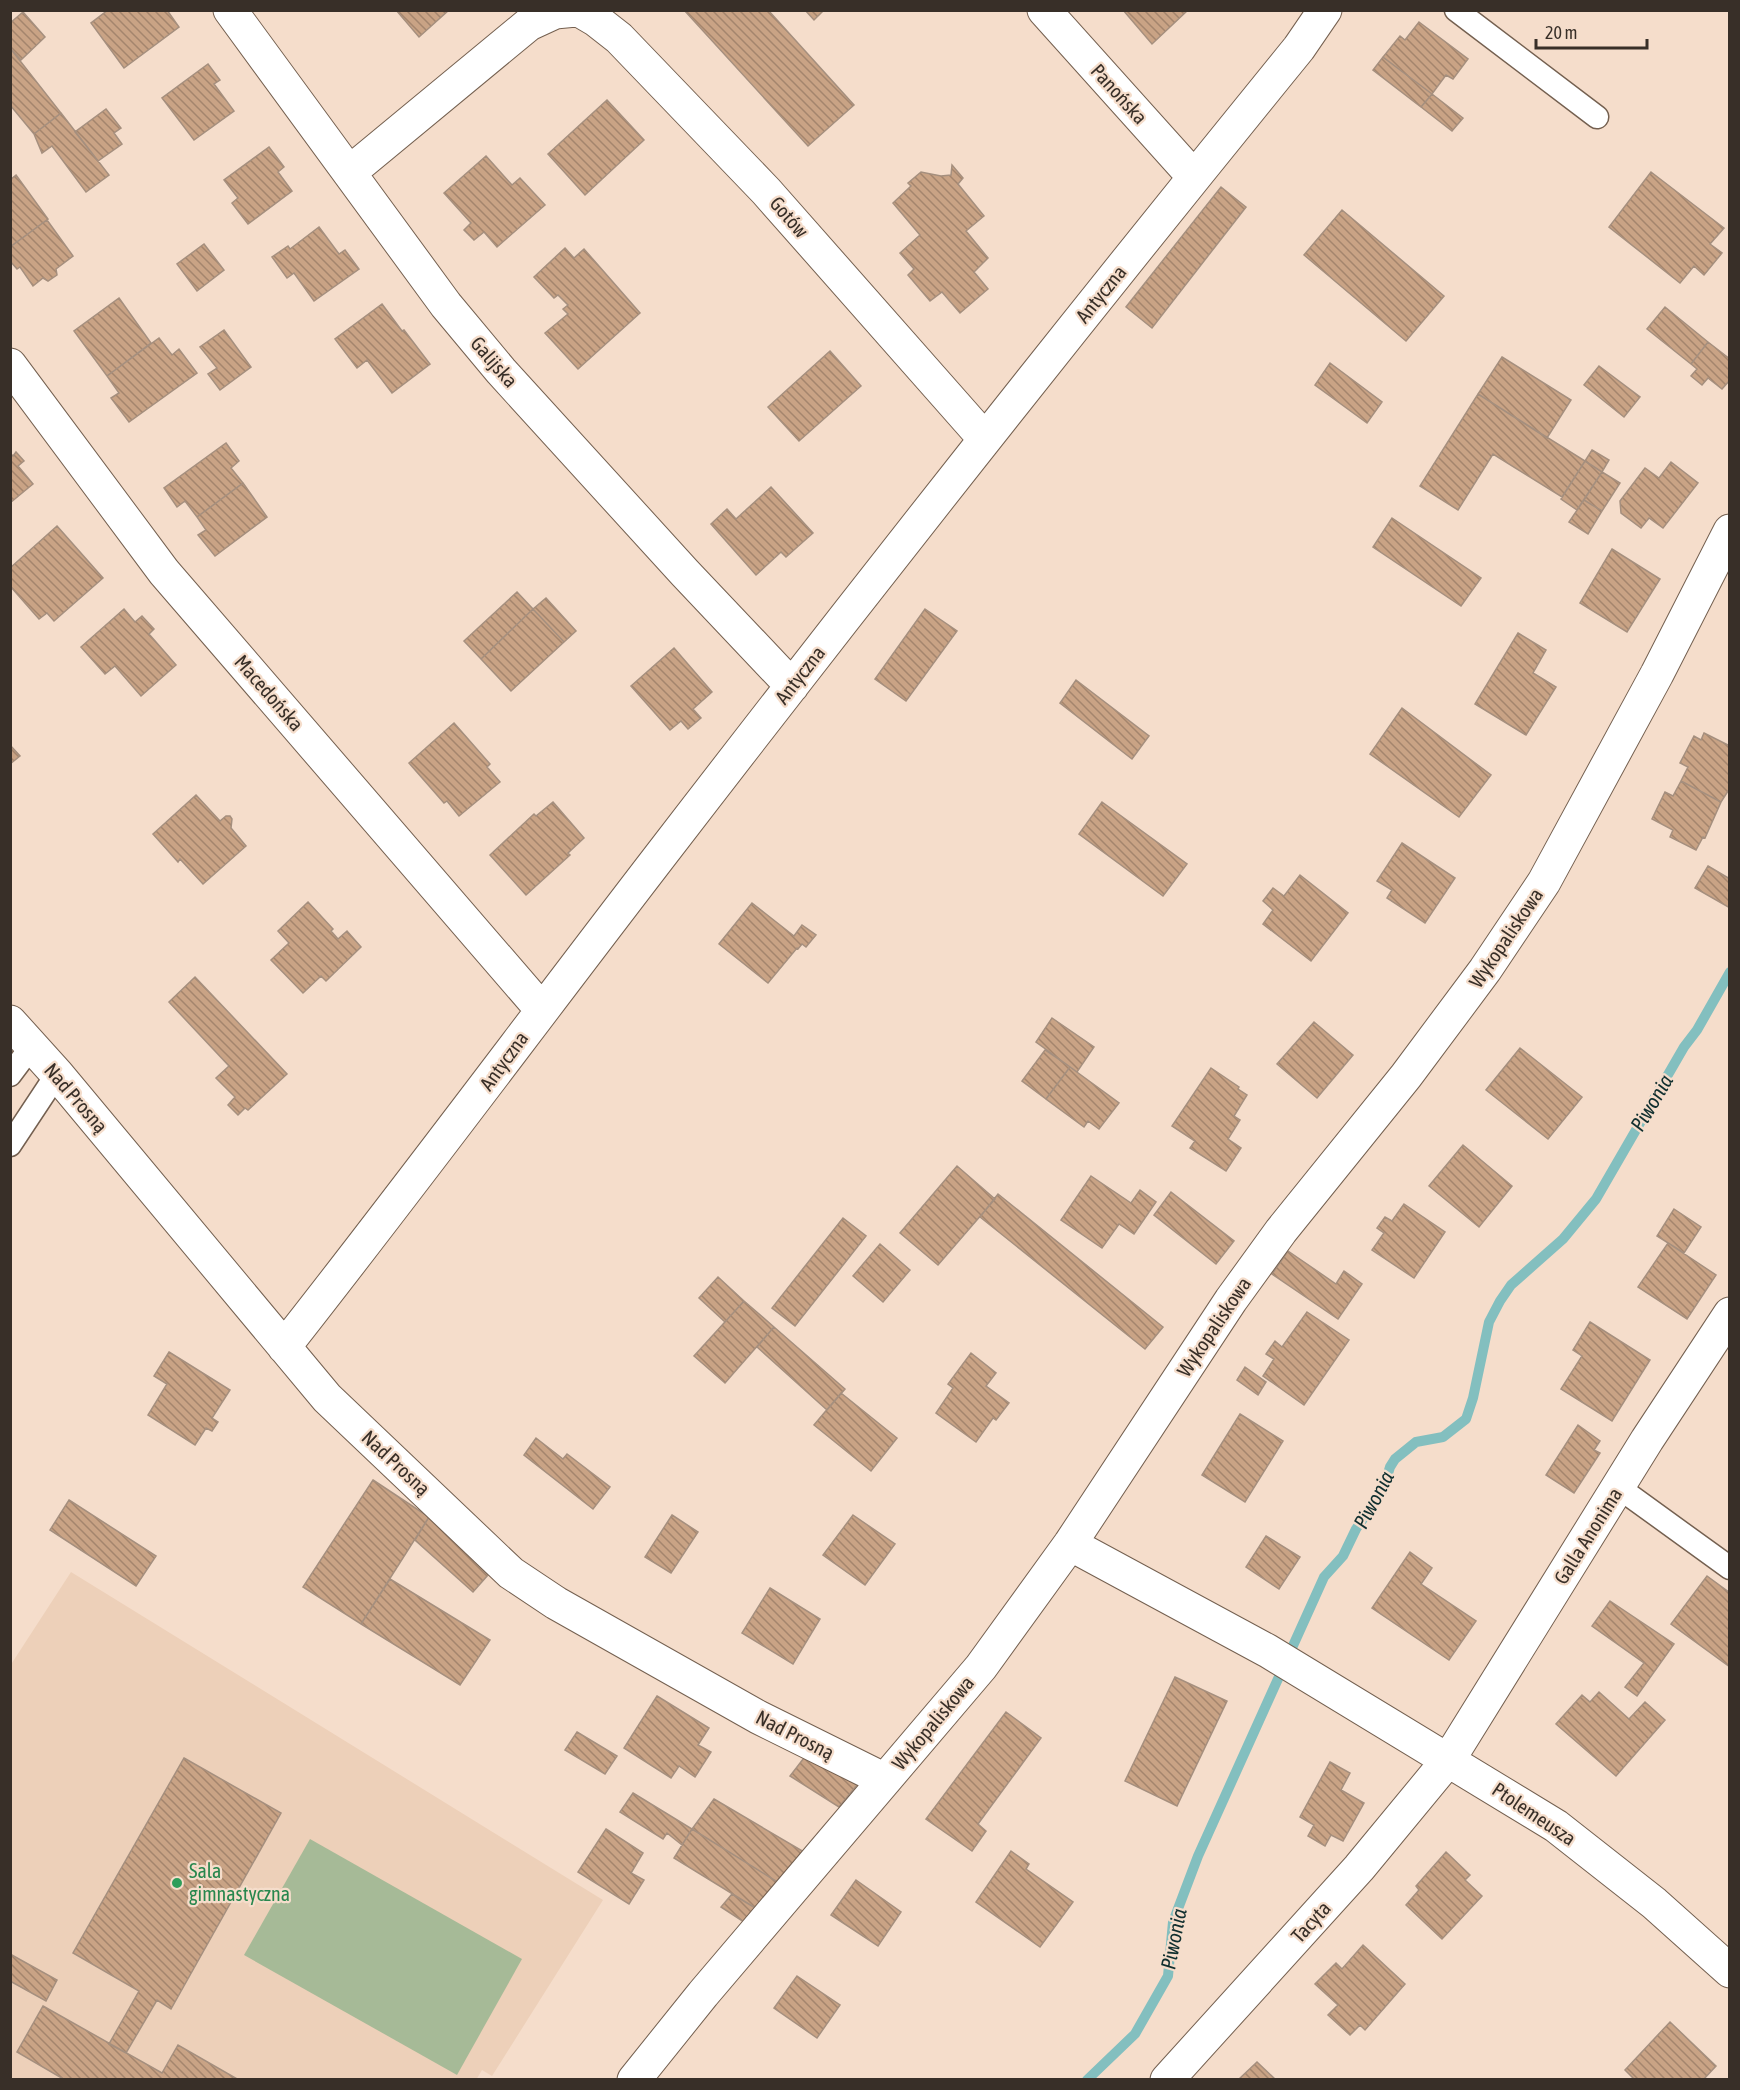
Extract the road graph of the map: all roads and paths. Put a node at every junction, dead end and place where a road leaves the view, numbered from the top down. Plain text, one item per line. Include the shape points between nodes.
1 (230, 10) edge
2 (577, 10) edge
3 (1044, 10) edge
4 (1325, 10) edge
5 (1456, 10) edge
6 (1597, 117) dead end
7 (350, 172) junction
8 (1194, 177) junction
9 (10, 365) edge
10 (984, 438) junction
11 (1730, 531) edge
12 (792, 686) junction
13 (542, 1010) junction
14 (10, 1022) edge
15 (31, 1047) junction
16 (57, 1074) junction
17 (10, 1075) edge
18 (10, 1145) edge
19 (1730, 1314) edge
20 (284, 1347) junction
21 (1618, 1488) junction
22 (1070, 1544) junction
23 (1730, 1568) edge
24 (1449, 1759) junction
25 (885, 1780) junction
26 (1730, 1971) edge
27 (634, 2079) edge
28 (1167, 2079) edge

1 - 7 street, Galijska
2 - 7 street, Gotów via 555,12 529,24
2 - 10 street, Gotów via 619,38 765,191
3 - 8 street, Panońska
4 - 8 street, Antyczna
5 - 6 lane
7 - 12 street, Galijska via 446,304 501,371
8 - 10 street, Antyczna
9 - 13 street, Macedońska via 164,572
10 - 12 street, Antyczna
11 - 22 street, Wykopaliskowa via 1544,882 1406,1076 1281,1231 1231,1300
12 - 13 street, Antyczna
13 - 20 street, Antyczna
14 - 15 street, Nad Prosną
15 - 16 street, Nad Prosną
15 - 17 lane
16 - 18 lane
16 - 20 street, Nad Prosną
19 - 21 street, Galla Anonima
20 - 25 street, Nad Prosną via 327,1398 511,1573 556,1603 758,1717
21 - 23 lane
21 - 24 street, Galla Anonima
22 - 24 street, Ptolemeusza via 1268,1651
22 - 25 street, Wykopaliskowa via 981,1667
24 - 26 street, Ptolemeusza via 1556,1826 1654,1903
24 - 28 street, Tacyta via 1359,1869
25 - 27 street, Wykopaliskowa

